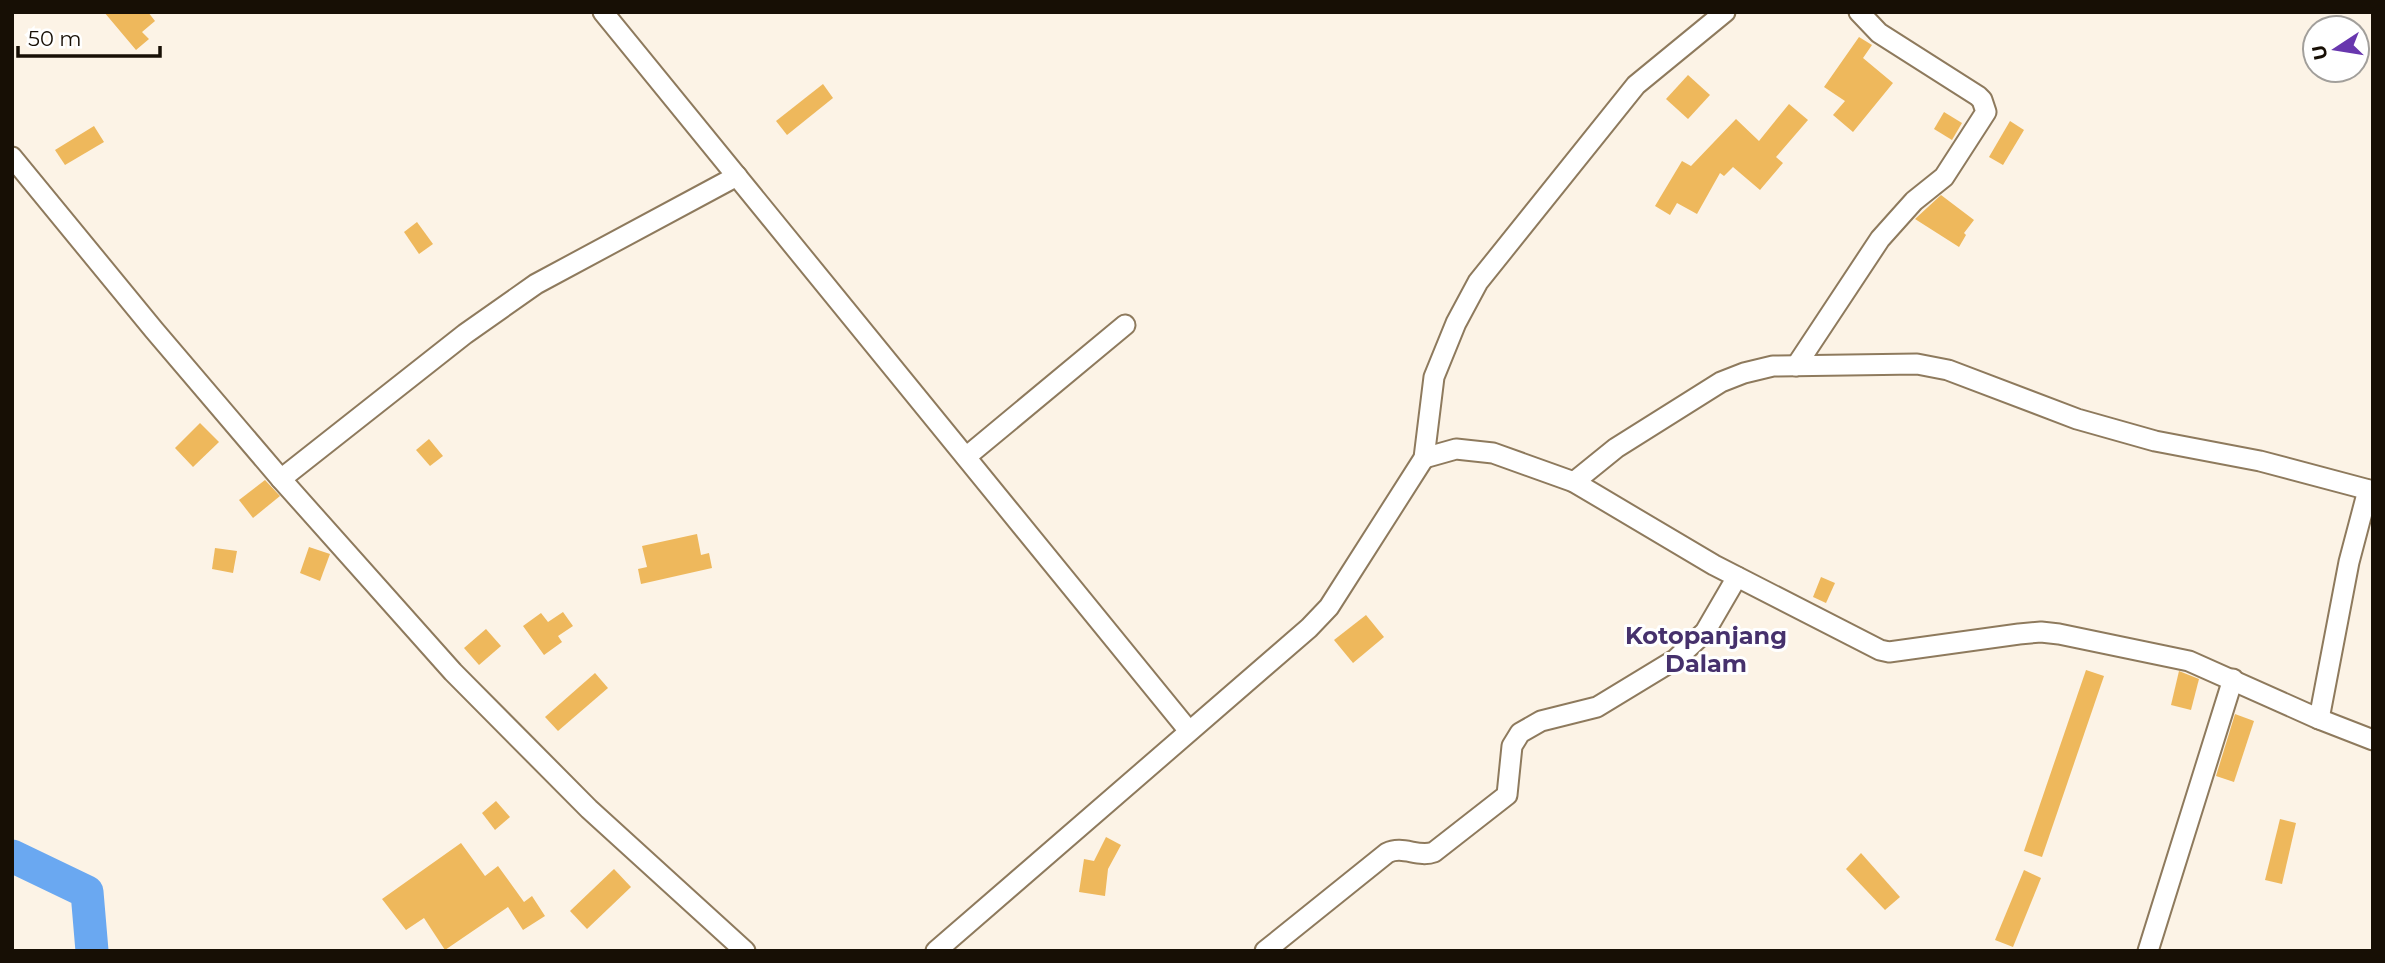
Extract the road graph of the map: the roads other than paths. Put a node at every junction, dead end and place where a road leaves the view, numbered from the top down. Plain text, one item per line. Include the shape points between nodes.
1 (603, 12) edge
2 (1725, 12) edge
3 (1859, 12) edge
4 (12, 157) edge
5 (737, 176) junction
6 (1125, 325) dead end
7 (1796, 366) junction
8 (966, 457) junction
9 (1424, 458) junction
10 (281, 479) junction
11 (1574, 482) junction
12 (2370, 490) edge
13 (1737, 577) junction
14 (2233, 679) junction
15 (2319, 719) junction
16 (1189, 731) junction
17 (2373, 740) edge
18 (745, 951) edge
19 (936, 951) edge
20 (1265, 951) edge
21 (2148, 951) edge

1 - 5 street
2 - 9 street via 1636,85 1478,282 1434,377
3 - 7 street via 1879,33 1978,96 1986,113 1944,177 1913,201 1881,239
4 - 10 street
5 - 8 street
5 - 10 street via 536,285 465,334
6 - 8 street
7 - 11 street via 1773,366 1721,382 1616,447
7 - 12 street via 1917,364 1948,370 2077,419
8 - 16 street
9 - 11 street via 1456,449 1493,453
9 - 16 street via 1329,607
10 - 18 street via 453,672 589,809
11 - 13 street
12 - 15 street via 2349,562
13 - 14 street via 1889,652 2019,634 2059,634 2189,661
13 - 20 street via 1706,632 1676,659 1597,707 1541,721 1520,733 1512,746 1509,791 1497,804 1434,852 1387,853
14 - 15 street
14 - 21 street
15 - 17 street
16 - 19 street

